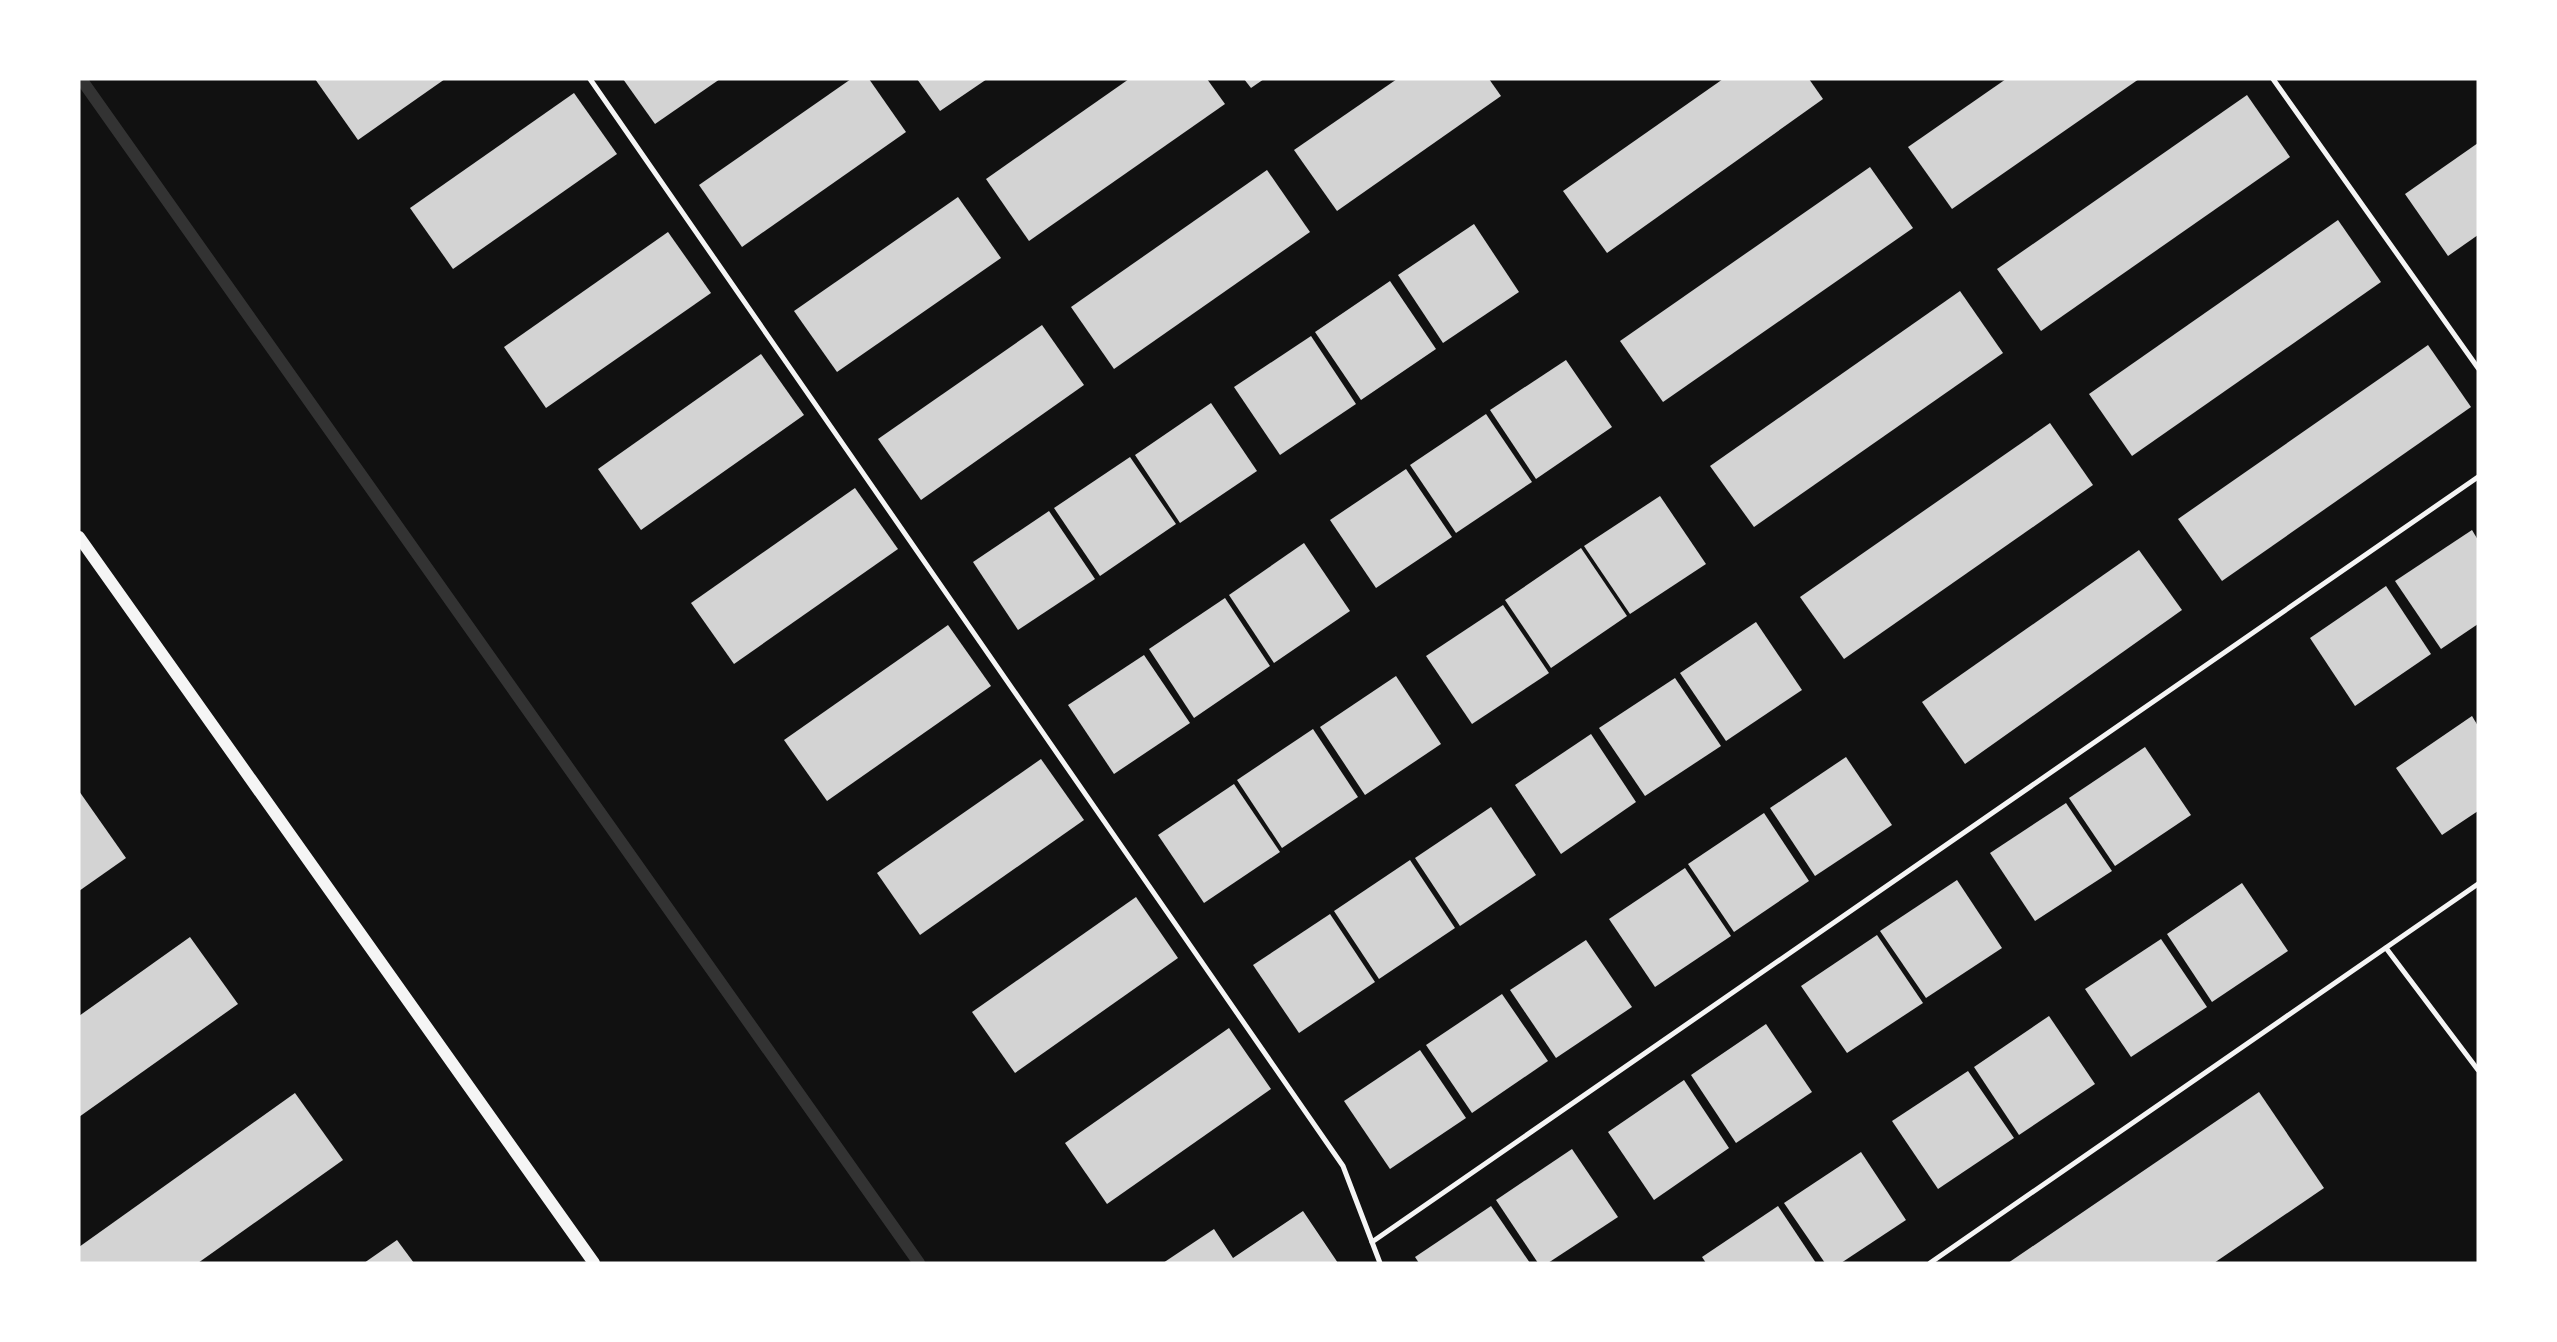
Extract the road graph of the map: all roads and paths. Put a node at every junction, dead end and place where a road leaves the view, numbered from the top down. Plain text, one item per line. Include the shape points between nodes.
1 (590, 79) edge
2 (2273, 79) edge
3 (2478, 368) edge
4 (2478, 477) edge
5 (79, 537) edge
6 (2478, 884) edge
7 (2386, 948) junction
8 (2478, 1070) edge
9 (1372, 1241) junction
10 (594, 1263) edge
11 (1380, 1263) edge
12 (1930, 1263) edge

1 - 9 lane via 1343,1166
2 - 3 lane
4 - 9 lane
5 - 10 street
6 - 7 lane
7 - 8 lane
7 - 12 lane
9 - 11 lane

